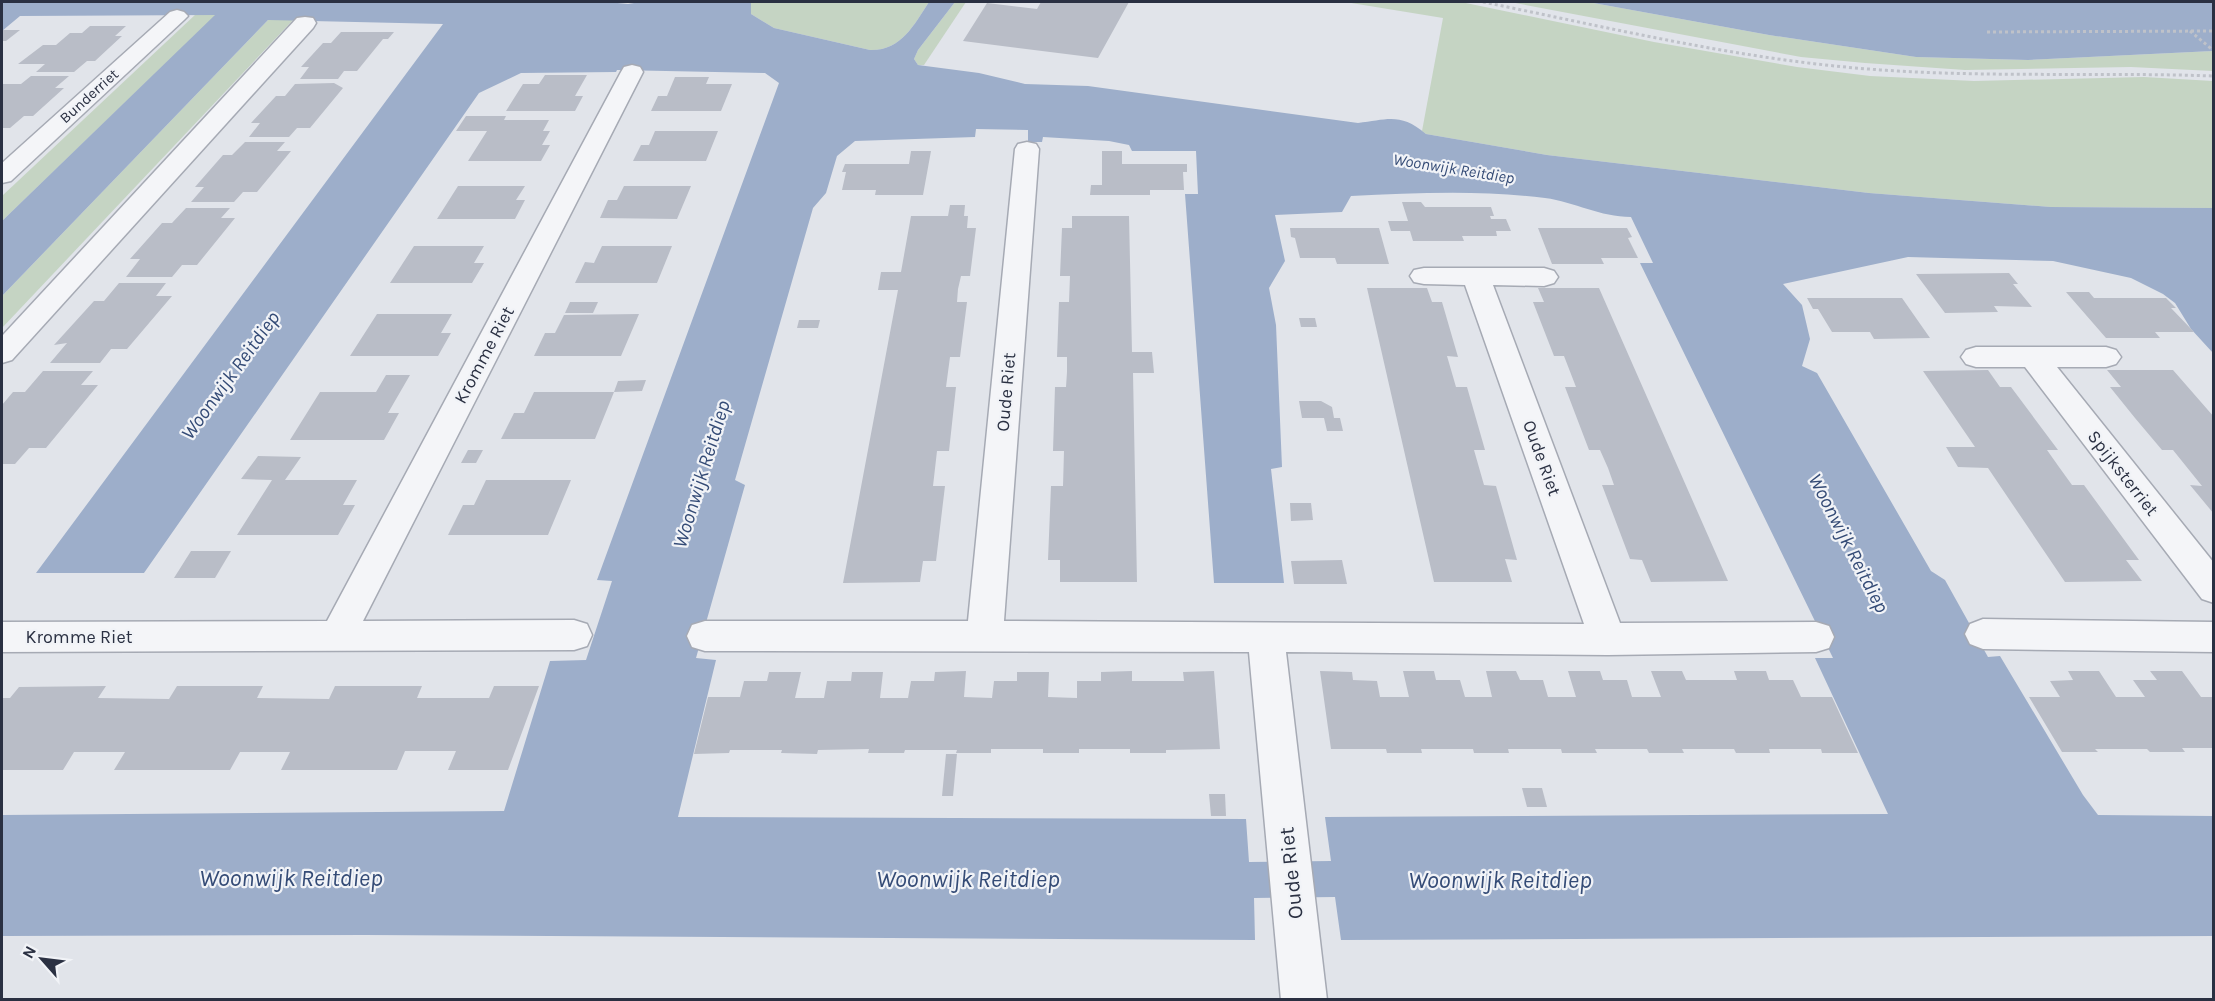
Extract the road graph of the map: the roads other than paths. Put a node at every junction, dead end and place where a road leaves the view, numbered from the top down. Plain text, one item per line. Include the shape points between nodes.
1 (177, 16) dead end
2 (305, 23) dead end
3 (632, 72) dead end
4 (1027, 149) dead end
5 (2, 176) edge
6 (1424, 276) dead end
7 (1476, 276) junction
8 (1544, 277) dead end
9 (2, 353) edge
10 (1976, 357) dead end
11 (2033, 357) junction
12 (2106, 357) dead end
13 (2214, 589) edge
14 (985, 634) junction
15 (1983, 634) dead end
16 (2, 636) edge
17 (574, 636) dead end
18 (705, 636) dead end
19 (337, 637) junction
20 (1816, 637) dead end
21 (2214, 637) edge
22 (1266, 638) junction
23 (1608, 640) junction
24 (1303, 987) edge

1 - 5 street, Bunderriet
2 - 9 street
3 - 19 street, Kromme Riet
4 - 14 street, Oude Riet
6 - 7 street
7 - 8 street
7 - 23 street, Oude Riet
10 - 11 street
11 - 12 street
11 - 13 street, Spijksterriet
14 - 18 street
14 - 22 street
15 - 21 street
16 - 19 street, Kromme Riet
17 - 19 street, Kromme Riet
20 - 23 street
22 - 23 street
22 - 24 street, Oude Riet

